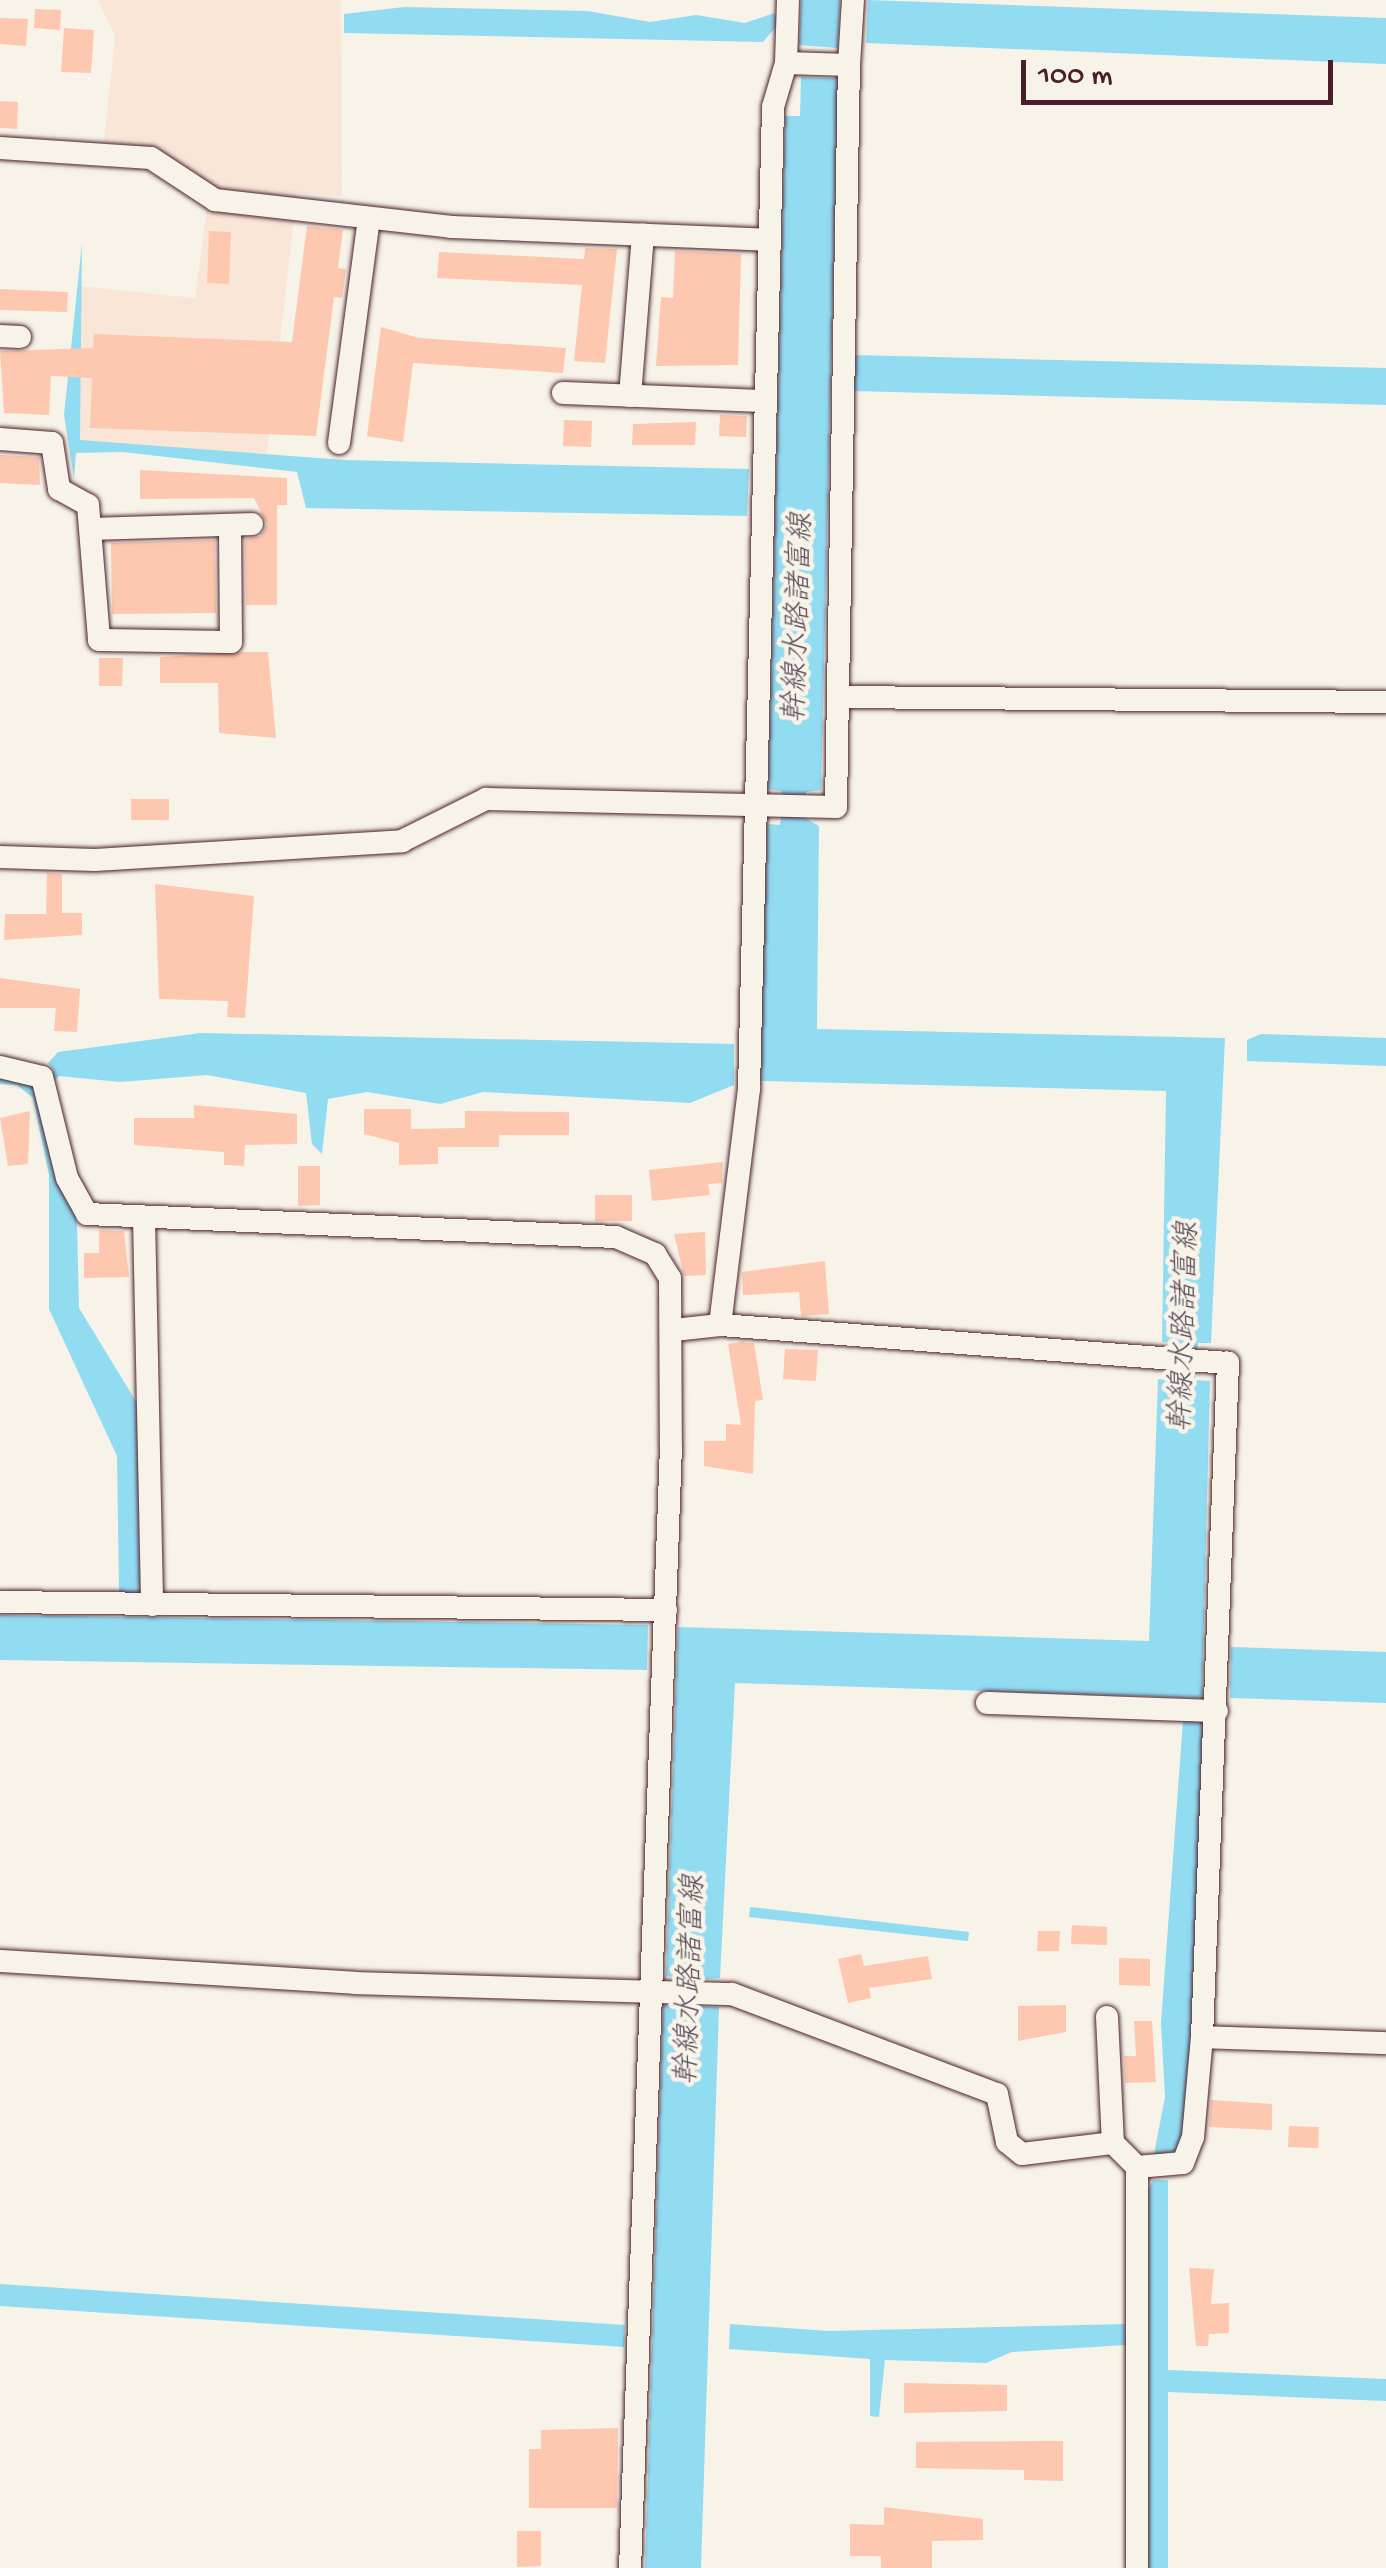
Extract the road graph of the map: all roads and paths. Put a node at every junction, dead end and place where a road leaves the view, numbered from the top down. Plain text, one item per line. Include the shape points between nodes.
1 (852, 11) edge
2 (787, 15) edge
3 (797, 63) junction
4 (841, 64) junction
5 (0, 148) edge
6 (369, 218) junction
7 (643, 235) junction
8 (769, 240) junction
9 (563, 393) dead end
10 (630, 396) junction
11 (763, 400) junction
12 (0, 439) edge
13 (338, 443) dead end
14 (93, 529) junction
15 (839, 697) junction
16 (1386, 702) edge
17 (752, 805) junction
18 (0, 856) edge
19 (0, 1067) edge
20 (144, 1216) junction
21 (720, 1325) junction
22 (674, 1330) junction
23 (0, 1602) edge
24 (152, 1605) junction
25 (666, 1610) junction
26 (986, 1704) dead end
27 (1216, 1711) junction
28 (0, 1960) edge
29 (650, 1990) junction
30 (1107, 2018) dead end
31 (1202, 2037) junction
32 (1386, 2043) edge
33 (1114, 2143) junction
34 (1151, 2167) junction
35 (630, 2568) edge
36 (1136, 2568) edge

1 - 4 street
2 - 3 street
3 - 4 street
3 - 8 street via 773,108
4 - 15 street
5 - 6 street via 123,152 151,158 215,200
6 - 7 street
6 - 13 street
7 - 8 street
7 - 10 street
8 - 11 street
9 - 10 street
10 - 11 street
11 - 17 street
12 - 14 street via 52,443 59,489 88,505
14 - 14 street via 241,525 231,642 114,645 96,633
15 - 16 street
15 - 17 street via 836,807
17 - 18 street via 486,799 402,840 95,860
17 - 21 street via 750,1090
19 - 20 street via 45,1083 80,1208 98,1217
20 - 22 street via 634,1241 655,1254 670,1278
20 - 24 street
21 - 22 street
21 - 27 street via 1228,1362
22 - 25 street
23 - 24 street
24 - 25 street
25 - 29 street
26 - 27 street
27 - 31 street
28 - 29 street via 355,1983
29 - 33 street via 732,1994 845,2043 997,2094 1008,2142 1022,2154
29 - 35 street
30 - 33 street
31 - 32 street
31 - 34 street via 1189,2155
33 - 34 street
34 - 36 street

